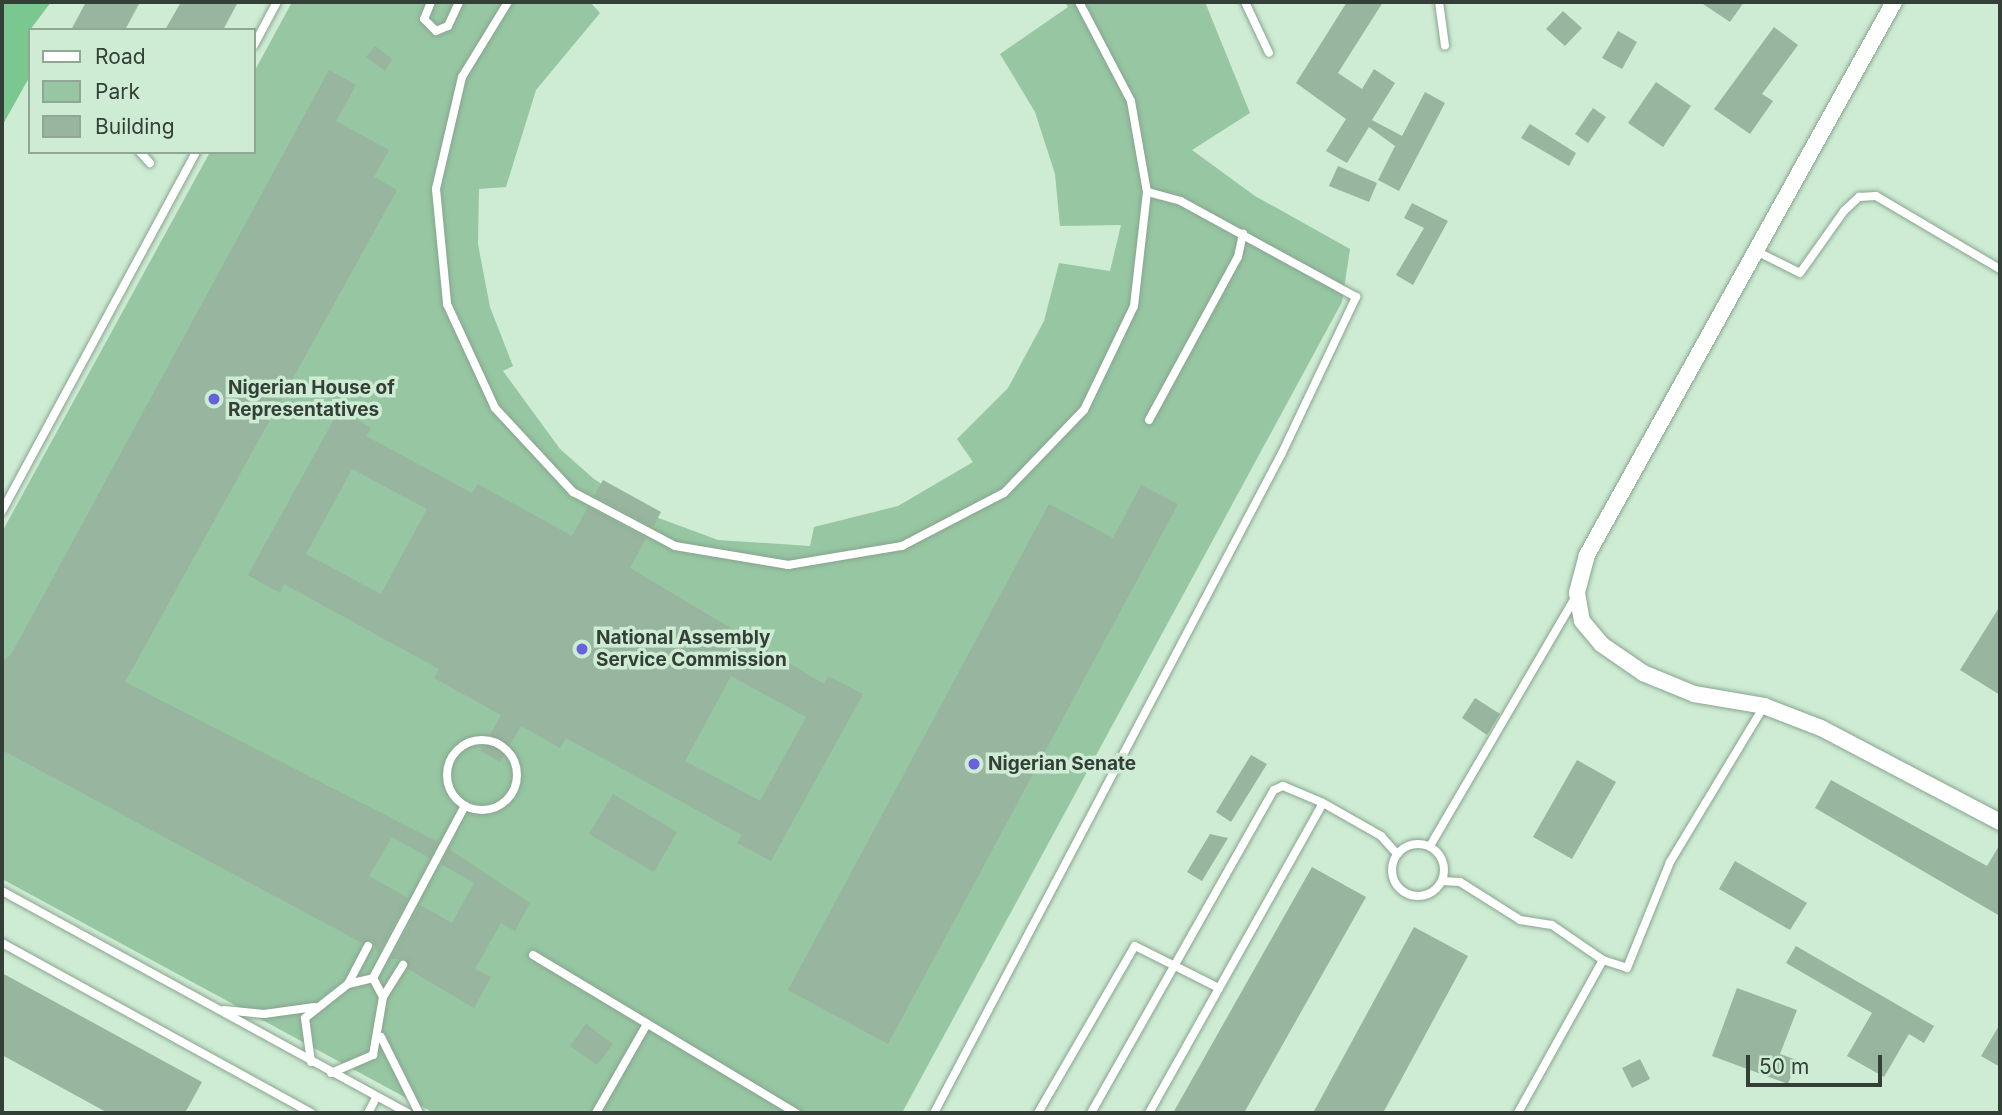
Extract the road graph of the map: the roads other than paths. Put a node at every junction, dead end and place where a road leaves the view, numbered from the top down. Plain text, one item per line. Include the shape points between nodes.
1 (277, 2) edge
2 (431, 2) edge
3 (459, 2) edge
4 (508, 2) edge
5 (1079, 2) edge
6 (1245, 2) edge
7 (1440, 2) edge
8 (1894, 2) edge
9 (256, 41) edge
10 (1445, 46) dead end
11 (1269, 52) dead end
12 (142, 154) edge
13 (195, 154) edge
14 (149, 163) dead end
15 (1147, 192) junction
16 (1243, 234) junction
17 (1756, 251) junction
18 (2000, 269) edge
19 (1149, 420) dead end
20 (2, 511) edge
21 (1577, 593) junction
22 (1764, 706) junction
23 (1323, 803) junction
24 (465, 806) junction
25 (2000, 822) edge
26 (1430, 846) junction
27 (1397, 854) junction
28 (1441, 881) junction
29 (2, 891) edge
30 (2, 943) edge
31 (368, 946) dead end
32 (533, 955) dead end
33 (1603, 960) junction
34 (1176, 964) junction
35 (403, 965) dead end
36 (373, 978) junction
37 (348, 984) junction
38 (1219, 988) junction
39 (383, 997) junction
40 (315, 1007) junction
41 (216, 1009) junction
42 (647, 1024) junction
43 (381, 1037) junction
44 (311, 1062) junction
45 (331, 1073) junction
46 (376, 1098) junction
47 (311, 1113) edge
48 (368, 1113) edge
49 (407, 1113) edge
50 (419, 1113) edge
51 (596, 1113) edge
52 (796, 1113) edge
53 (934, 1113) edge
54 (1038, 1113) edge
55 (1091, 1113) edge
56 (1149, 1113) edge
57 (1518, 1113) edge

1 - 9 lane
2 - 3 lane via 424,19 436,31 448,26
4 - 15 lane via 461,77 436,189 447,304 495,408 538,455 573,492 675,546 788,565 902,546 1004,493 1084,410 1134,306
5 - 15 lane via 1131,101
6 - 11 lane
7 - 10 lane
8 - 17 street
12 - 14 lane
13 - 20 lane
15 - 16 lane via 1181,201
16 - 19 lane via 1238,257
16 - 53 lane via 1356,297 1352,309
17 - 18 lane via 1800,273 1844,211 1859,197 1876,196
17 - 21 street via 1587,555
21 - 22 street via 1588,629 1643,673 1694,694
21 - 26 lane
22 - 25 street via 1890,760
22 - 33 lane via 1670,862 1627,968
23 - 27 lane via 1381,836
23 - 34 lane via 1283,786 1274,790
23 - 38 lane
24 - 24 lane via 500,806 516,788 516,764 502,745 478,739 451,757 447,779
24 - 36 lane
26 - 27 lane via 1412,844
26 - 28 lane via 1444,863
27 - 28 lane via 1392,872 1401,890 1419,896
28 - 33 lane via 1460,882 1520,920 1552,925
29 - 41 lane
30 - 47 lane
31 - 37 lane
32 - 42 lane
33 - 57 lane
34 - 38 lane
34 - 54 lane via 1143,946 1130,949
34 - 55 lane
35 - 39 lane
36 - 37 lane
36 - 39 lane
37 - 40 lane
38 - 56 lane
39 - 43 lane
40 - 41 lane via 264,1014
40 - 44 lane via 303,1030
41 - 44 lane
42 - 51 lane
42 - 52 lane
43 - 45 lane via 364,1062
43 - 50 lane
44 - 45 lane
45 - 46 lane
46 - 48 lane
46 - 49 lane

